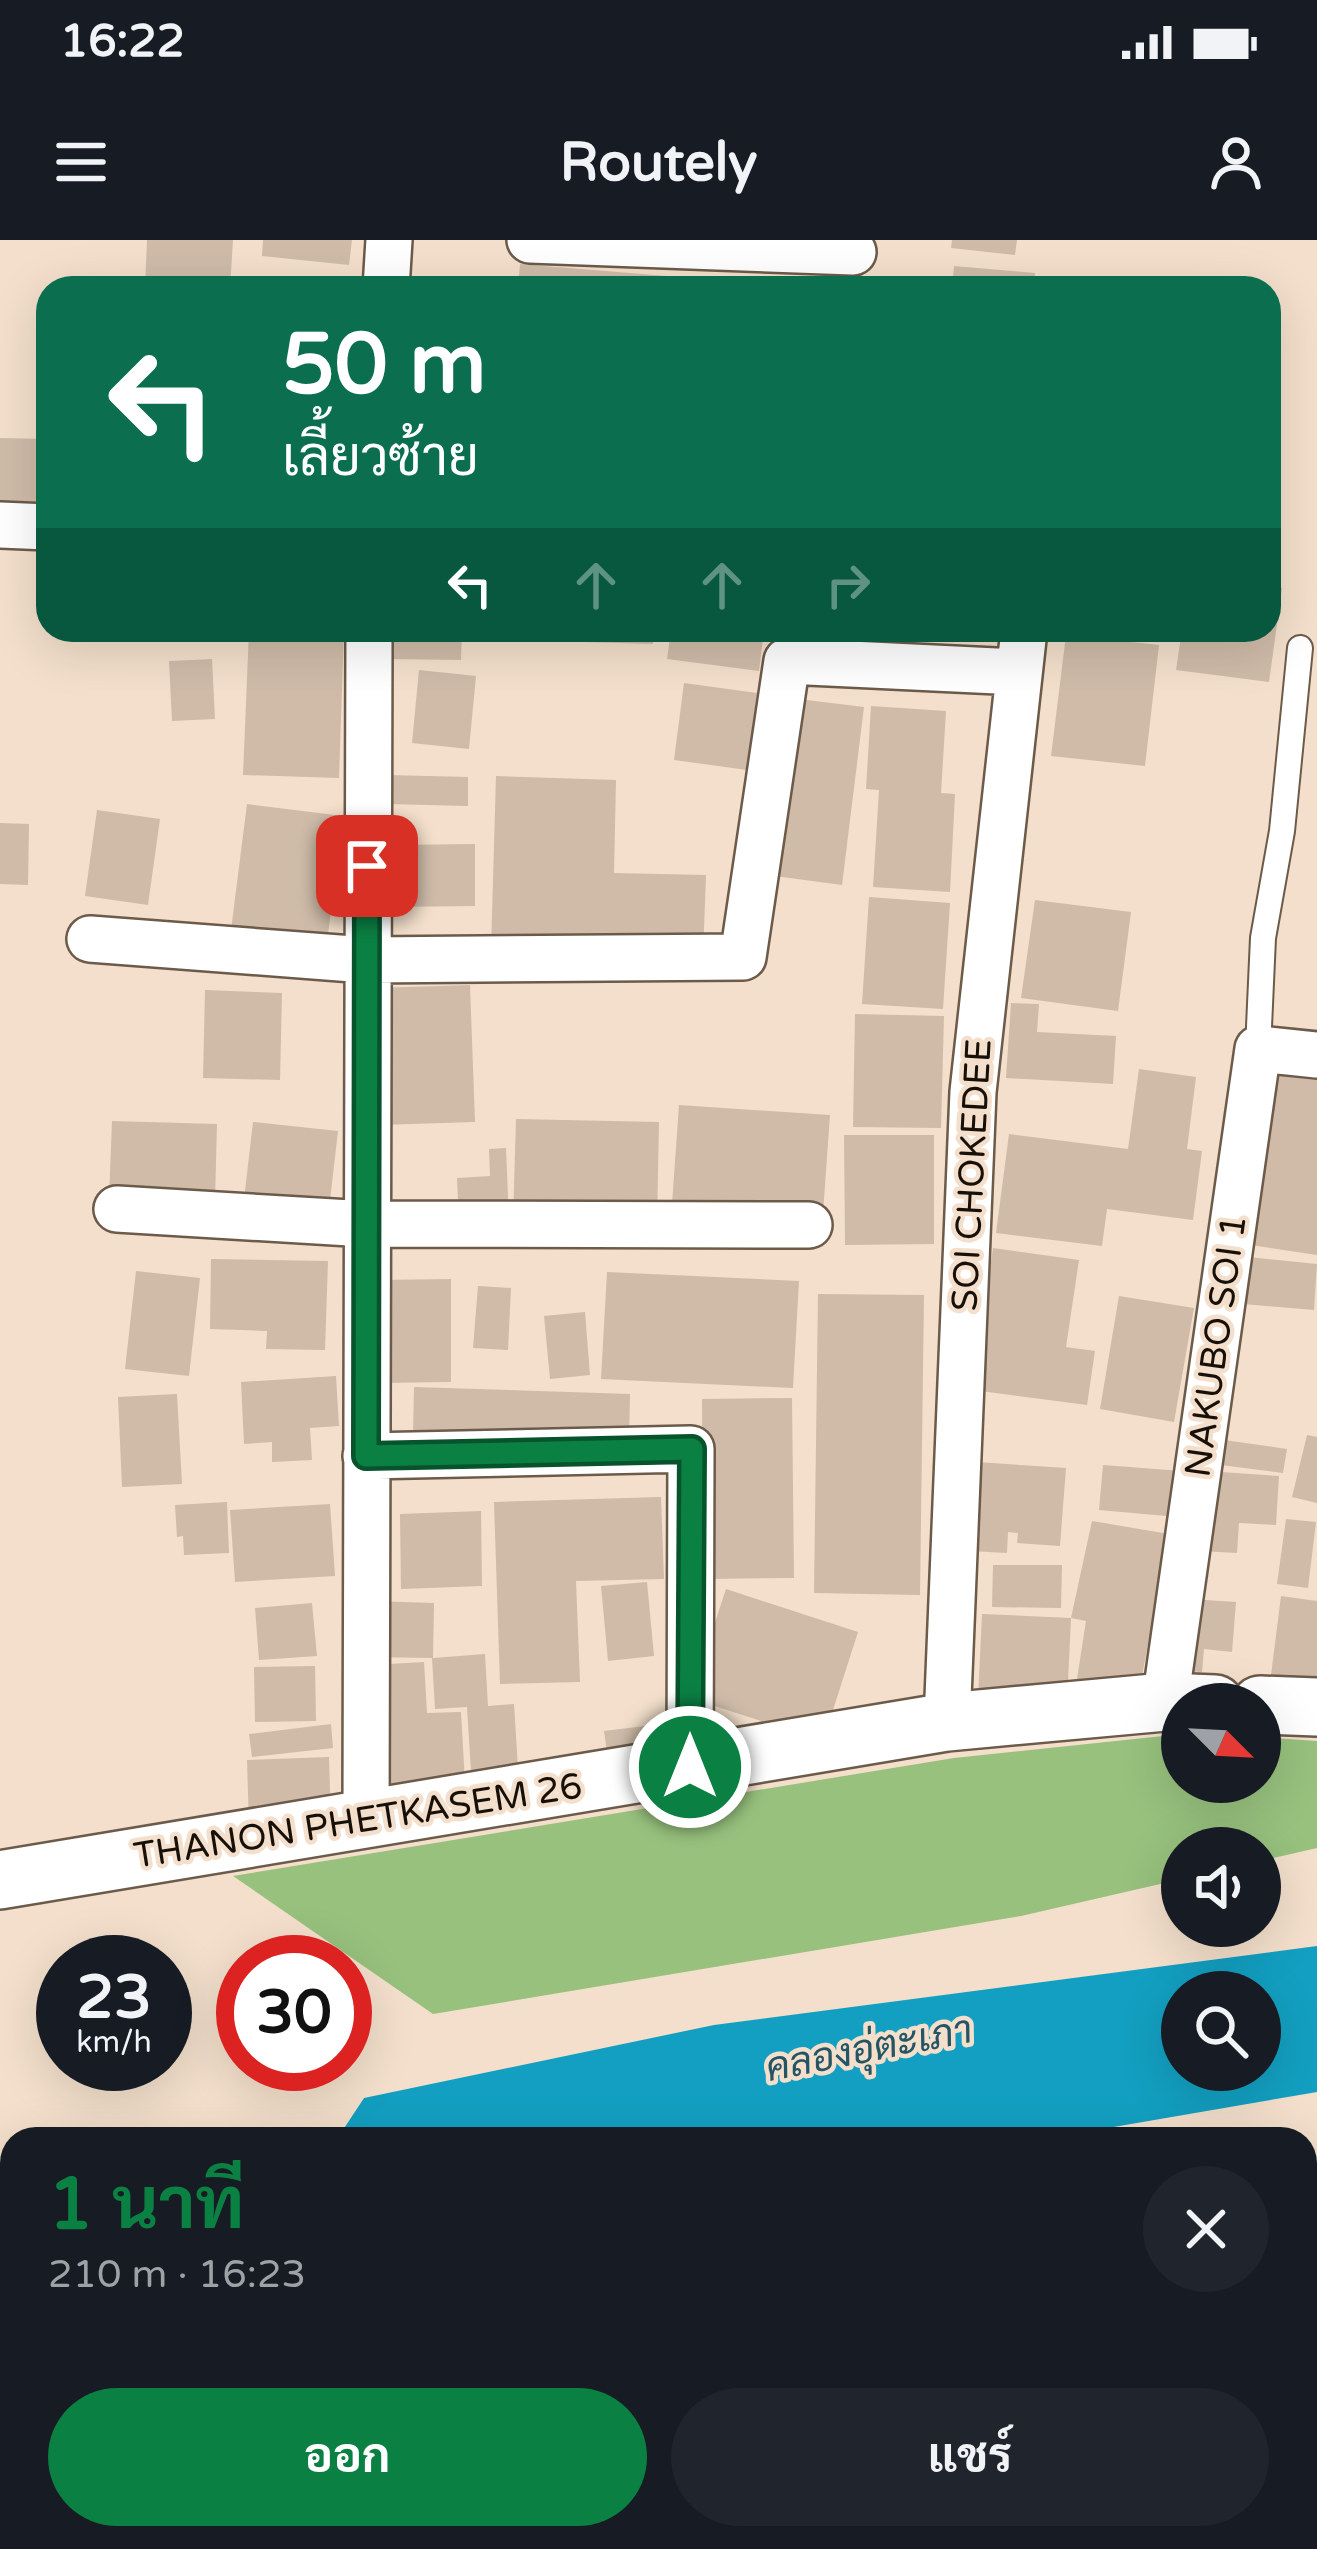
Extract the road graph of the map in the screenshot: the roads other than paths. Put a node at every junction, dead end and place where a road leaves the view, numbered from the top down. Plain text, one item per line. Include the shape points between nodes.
1 (389, 240) edge
2 (530, 240) edge
3 (853, 252) dead end
4 (387, 276) edge
5 (0, 525) edge
6 (36, 526) edge
7 (368, 642) edge
8 (789, 645) edge
9 (1300, 648) dead end
10 (1021, 651) edge
11 (90, 939) dead end
12 (366, 960) junction
13 (1258, 1049) junction
14 (1317, 1055) edge
15 (117, 1209) dead end
16 (367, 1224) junction
17 (809, 1225) dead end
18 (366, 1456) junction
19 (1192, 1683) edge
20 (1161, 1705) edge
21 (1281, 1706) edge
22 (1317, 1707) edge
23 (947, 1722) junction
24 (690, 1767) junction
25 (366, 1820) junction
26 (0, 1880) edge

1 - 4 street
2 - 3 street
5 - 6 street
7 - 12 street
8 - 10 street
8 - 12 street via 743,957
9 - 13 lane via 1263,938
10 - 23 street, SOI CHOKEDEE via 973,1092
11 - 12 street
12 - 16 street
13 - 14 street
13 - 19 street, NAKUBO SOI 1
15 - 16 street
16 - 17 street
16 - 18 street
18 - 24 street via 692,1449
18 - 25 street
20 - 23 street, THANON PHETKASEM 26
21 - 22 street
23 - 24 street, THANON PHETKASEM 26
24 - 25 street, THANON PHETKASEM 26
25 - 26 street, THANON PHETKASEM 26

